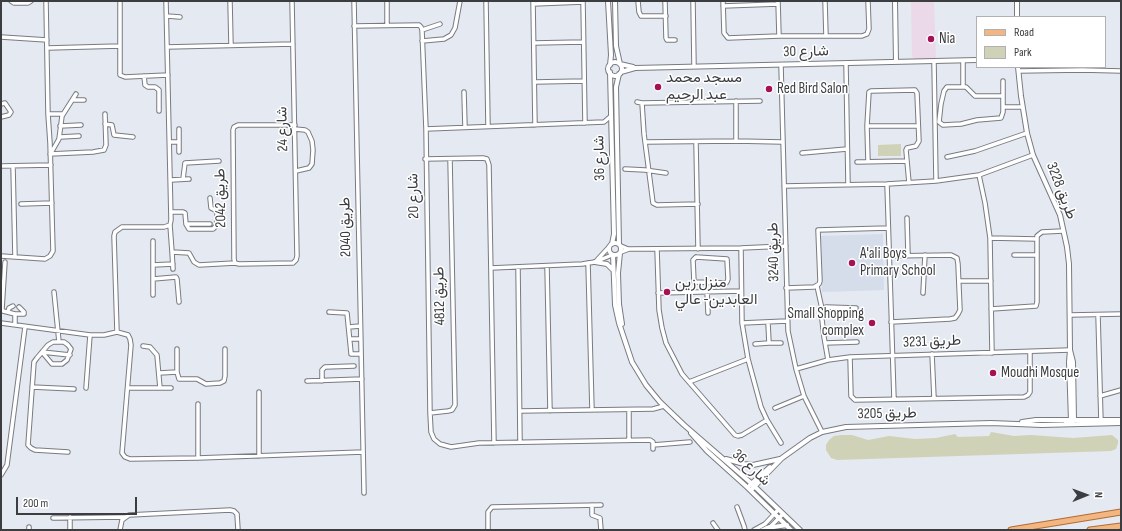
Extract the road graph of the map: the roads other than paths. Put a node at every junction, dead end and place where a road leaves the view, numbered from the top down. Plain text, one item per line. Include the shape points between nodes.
1 (12, 1) edge
2 (31, 1) edge
3 (46, 1) edge
4 (120, 1) edge
5 (166, 1) edge
6 (230, 1) edge
7 (292, 1) edge
8 (354, 1) edge
9 (386, 1) edge
10 (460, 1) edge
11 (486, 1) edge
12 (608, 1) edge
13 (615, 1) edge
14 (638, 1) edge
15 (665, 1) edge
16 (693, 1) edge
17 (723, 1) edge
18 (825, 1) edge
19 (868, 1) edge
20 (895, 1) edge
21 (1017, 1) edge
22 (533, 2) edge
23 (583, 2) edge
24 (778, 3) edge
25 (723, 6) junction
26 (167, 16) junction
27 (180, 16) dead end
28 (666, 16) junction
29 (1017, 16) edge
30 (440, 24) dead end
31 (387, 25) junction
32 (354, 26) junction
33 (422, 30) junction
34 (779, 36) junction
35 (826, 36) junction
36 (1, 37) edge
37 (48, 40) junction
38 (675, 40) dead end
39 (422, 41) junction
40 (583, 42) junction
41 (534, 43) junction
42 (293, 44) junction
43 (231, 45) junction
44 (120, 46) junction
45 (167, 47) junction
46 (48, 48) junction
47 (976, 60) edge
48 (963, 61) junction
49 (896, 62) junction
50 (934, 62) junction
51 (620, 64) junction
52 (846, 64) junction
53 (610, 65) junction
54 (781, 65) junction
55 (694, 66) junction
56 (635, 68) junction
57 (1018, 69) edge
58 (1121, 71) edge
59 (610, 72) junction
60 (620, 73) junction
61 (168, 75) junction
62 (144, 76) junction
63 (1002, 80) dead end
64 (584, 81) junction
65 (535, 82) junction
66 (963, 86) junction
67 (464, 92) dead end
68 (76, 94) dead end
69 (1003, 96) junction
70 (159, 98) junction
71 (168, 98) junction
72 (73, 100) junction
73 (84, 100) dead end
74 (736, 100) junction
75 (760, 100) dead end
76 (637, 102) dead end
77 (642, 103) junction
78 (1, 104) edge
79 (1022, 106) junction
80 (1003, 107) junction
81 (159, 111) dead end
82 (48, 114) junction
83 (64, 114) junction
84 (105, 114) dead end
85 (611, 116) junction
86 (1, 117) edge
87 (604, 122) junction
88 (585, 123) junction
89 (105, 124) junction
90 (82, 125) dead end
91 (535, 125) junction
92 (60, 126) junction
93 (488, 126) junction
94 (867, 126) junction
95 (917, 126) junction
96 (295, 127) junction
97 (465, 127) junction
98 (611, 127) junction
99 (426, 128) junction
100 (179, 129) dead end
101 (1027, 133) junction
102 (79, 136) dead end
103 (60, 137) junction
104 (133, 137) dead end
105 (736, 141) junction
106 (170, 142) junction
107 (179, 142) junction
108 (646, 142) junction
109 (696, 142) junction
110 (782, 142) junction
111 (847, 149) junction
112 (179, 152) dead end
113 (802, 153) dead end
114 (50, 154) junction
115 (1033, 155) junction
116 (947, 157) dead end
117 (425, 159) junction
118 (450, 160) junction
119 (219, 161) dead end
120 (907, 161) junction
121 (857, 162) dead end
122 (868, 162) junction
123 (50, 165) junction
124 (1, 166) edge
125 (13, 166) junction
126 (625, 169) dead end
127 (296, 171) junction
128 (649, 171) junction
129 (666, 173) dead end
130 (979, 175) junction
131 (183, 179) junction
132 (189, 179) dead end
133 (170, 180) junction
134 (936, 181) junction
135 (909, 183) junction
136 (848, 184) junction
137 (887, 184) junction
138 (784, 186) junction
139 (210, 198) dead end
140 (52, 203) junction
141 (21, 204) dead end
142 (698, 204) junction
143 (171, 212) junction
144 (907, 218) dead end
145 (186, 224) junction
146 (210, 224) dead end
147 (170, 225) junction
148 (888, 228) junction
149 (1063, 231) junction
150 (990, 238) junction
151 (1036, 239) junction
152 (152, 241) dead end
153 (610, 245) junction
154 (620, 245) junction
155 (786, 246) junction
156 (698, 248) junction
157 (707, 248) junction
158 (740, 248) junction
159 (629, 249) junction
160 (657, 249) junction
161 (172, 252) junction
162 (620, 253) junction
163 (612, 255) junction
164 (925, 255) junction
165 (1014, 255) dead end
166 (1036, 255) junction
167 (1, 256) edge
168 (889, 256) junction
169 (908, 256) junction
170 (15, 257) junction
171 (708, 258) junction
172 (5, 262) dead end
173 (595, 262) junction
174 (235, 263) junction
175 (588, 264) junction
176 (153, 265) junction
177 (547, 266) junction
178 (518, 267) junction
179 (491, 268) junction
180 (613, 270) junction
181 (153, 278) junction
182 (959, 281) junction
183 (991, 281) junction
184 (817, 286) junction
185 (786, 288) junction
186 (707, 291) junction
187 (741, 291) junction
188 (54, 292) dead end
189 (658, 293) junction
190 (923, 293) dead end
191 (153, 295) dead end
192 (179, 302) dead end
193 (13, 306) dead end
194 (19, 307) dead end
195 (856, 308) dead end
196 (822, 309) junction
197 (991, 309) junction
198 (8, 312) junction
199 (329, 312) dead end
200 (708, 313) dead end
201 (15, 314) junction
202 (1121, 314) edge
203 (1070, 315) junction
204 (1098, 315) junction
205 (787, 321) junction
206 (891, 322) junction
207 (1, 323) edge
208 (742, 323) junction
209 (768, 323) junction
210 (15, 325) junction
211 (360, 326) junction
212 (25, 327) junction
213 (349, 327) junction
214 (59, 331) junction
215 (64, 332) junction
216 (117, 332) junction
217 (90, 335) junction
218 (350, 339) junction
219 (361, 339) junction
220 (59, 342) junction
221 (64, 342) junction
222 (781, 342) dead end
223 (857, 342) dead end
224 (769, 343) junction
225 (825, 343) junction
226 (626, 344) junction
227 (755, 344) dead end
228 (143, 346) dead end
229 (176, 349) dead end
230 (224, 349) dead end
231 (1070, 350) junction
232 (42, 352) junction
233 (992, 352) junction
234 (1030, 352) junction
235 (361, 354) junction
236 (932, 354) junction
237 (70, 355) junction
238 (892, 355) junction
239 (850, 357) junction
240 (748, 359) junction
241 (828, 360) junction
242 (354, 366) dead end
243 (796, 369) junction
244 (177, 372) junction
245 (159, 373) junction
246 (362, 380) junction
247 (308, 381) dead end
248 (322, 381) junction
249 (689, 382) junction
250 (32, 387) junction
251 (86, 388) dead end
252 (128, 388) junction
253 (160, 388) junction
254 (171, 388) dead end
255 (74, 389) dead end
256 (1121, 390) edge
257 (259, 392) dead end
258 (804, 396) junction
259 (1100, 396) junction
260 (934, 398) junction
261 (894, 399) junction
262 (198, 404) dead end
263 (664, 406) junction
264 (775, 408) dead end
265 (592, 410) junction
266 (629, 410) junction
267 (520, 411) junction
268 (550, 411) junction
269 (430, 413) junction
270 (767, 420) junction
271 (1072, 420) junction
272 (1121, 420) edge
273 (1101, 422) junction
274 (1011, 423) junction
275 (1121, 423) edge
276 (684, 425) junction
277 (1058, 425) junction
278 (1077, 425) junction
279 (822, 432) junction
280 (629, 440) junction
281 (520, 442) junction
282 (690, 442) dead end
283 (494, 443) junction
284 (781, 443) dead end
285 (68, 452) dead end
286 (363, 452) junction
287 (259, 456) junction
288 (198, 458) junction
289 (722, 458) junction
290 (782, 458) junction
291 (1, 474) edge
292 (753, 485) junction
293 (749, 489) junction
294 (364, 493) dead end
295 (592, 505) junction
296 (601, 505) dead end
297 (737, 508) dead end
298 (777, 512) junction
299 (1121, 512) edge
300 (781, 516) junction
301 (125, 517) junction
302 (53, 518) dead end
303 (70, 518) junction
304 (713, 523) dead end
305 (787, 525) junction
306 (1120, 525) edge
307 (768, 528) junction
308 (70, 530) edge
309 (120, 530) edge
310 (238, 530) edge
311 (488, 530) edge
312 (601, 530) edge
313 (718, 530) edge
314 (745, 530) edge
315 (754, 530) edge
316 (762, 530) edge
317 (791, 530) edge
318 (800, 530) edge
319 (1011, 530) edge
320 (1090, 530) edge

1 - 2 street
3 - 37 street
4 - 44 street
5 - 26 street
6 - 43 street
7 - 42 street, شارع 24
8 - 32 street, طريق 2040
9 - 31 street
10 - 39 street via 455,28 451,35 444,39
11 - 93 street
12 - 53 street
13 - 51 street via 616,46
14 - 28 street via 641,16
15 - 28 street
16 - 55 street
17 - 25 street
18 - 35 street
19 - 35 street via 867,34
20 - 49 street
21 - 29 street
22 - 23 street
22 - 41 street
23 - 40 street
24 - 25 street
24 - 34 street
25 - 34 street via 724,33 728,38
26 - 27 street
26 - 45 street
28 - 38 street via 666,39
30 - 33 street
31 - 32 street
31 - 33 street via 419,25
32 - 211 street, طريق 2040
33 - 39 street, شارع 20
34 - 35 street
36 - 37 street
37 - 46 street
39 - 99 street, شارع 20
40 - 41 street
40 - 64 street
41 - 65 street
42 - 43 street
42 - 96 street, شارع 24
43 - 45 street
44 - 46 street
44 - 62 street via 120,75
45 - 61 street
46 - 82 street
47 - 48 street, شارع 30
48 - 50 street, شارع 30
48 - 66 street
49 - 50 street, شارع 30
49 - 52 street, شارع 30
50 - 134 street
51 - 53 street via 614,62
51 - 56 street, شارع 30
51 - 60 street
52 - 54 street, شارع 30
52 - 111 street
53 - 59 street
54 - 55 street, شارع 30
54 - 110 street, طريق 3240
55 - 56 street, شارع 30
56 - 60 street, شارع 30
57 - 58 street
57 - 79 street, طريق 3228
59 - 60 street via 615,75
59 - 85 street, شارع 36
60 - 154 street, شارع 36 via 616,89
61 - 62 street
61 - 71 street
62 - 70 street via 145,85 158,88
63 - 69 street
64 - 65 street
64 - 88 street
65 - 91 street
66 - 69 street via 975,96
66 - 80 street via 945,89 940,110 941,124 962,124 1000,118 1003,116
67 - 97 street
68 - 72 street
69 - 80 street
70 - 71 street
70 - 81 street
71 - 106 street
72 - 73 street
72 - 83 street
74 - 75 street
74 - 77 street
74 - 105 street
76 - 77 street
77 - 108 street
78 - 86 street via 5,103 11,112
79 - 80 street
79 - 101 street, طريق 3228
82 - 83 street
82 - 114 street
83 - 92 street
84 - 89 street
85 - 87 street
85 - 98 street, شارع 36
87 - 88 street
87 - 98 street
88 - 91 street
89 - 104 street via 112,125 114,135
89 - 114 street via 104,150
90 - 92 street
91 - 93 street
92 - 103 street
93 - 97 street
94 - 95 street
94 - 95 street via 869,92 912,89 917,93
94 - 122 street
95 - 120 street via 918,143 906,149
96 - 127 street, شارع 24
96 - 127 street via 308,132 313,150 312,164 309,168
96 - 174 street, طريق 2042 via 234,127
97 - 99 street
98 - 153 street, شارع 36 via 614,234
99 - 117 street, شارع 20
100 - 107 street
101 - 115 street, طريق 3228
101 - 116 street via 975,151
102 - 103 street
103 - 114 street
105 - 109 street
105 - 110 street
106 - 107 street
106 - 133 street
107 - 112 street
108 - 109 street
108 - 128 street
109 - 142 street
110 - 138 street, طريق 3240
111 - 113 street
111 - 136 street
114 - 123 street
115 - 130 street
115 - 149 street, طريق 3228 via 1060,215
117 - 118 street
117 - 269 street, شارع 20
118 - 179 street via 483,158 487,159 489,164
118 - 269 street, طريق 4812 via 455,405 448,412
119 - 131 street via 184,163
120 - 122 street
120 - 135 street
121 - 122 street
123 - 125 street
123 - 140 street
124 - 125 street
125 - 170 street
126 - 128 street
127 - 174 street, شارع 24 via 296,260 293,263
128 - 129 street
128 - 142 street via 653,203
130 - 134 street
130 - 150 street
131 - 132 street
131 - 133 street
133 - 143 street
134 - 135 street
135 - 137 street
136 - 137 street
136 - 138 street
137 - 148 street
138 - 155 street, طريق 3240
139 - 145 street via 211,208 217,211 216,227 209,230 192,229
140 - 141 street
140 - 170 street via 51,255 45,259
142 - 156 street
143 - 145 street via 185,213
143 - 147 street
144 - 169 street
145 - 146 street
147 - 161 street
147 - 216 street via 122,227 115,232
148 - 168 street
148 - 184 street via 818,230 820,281
149 - 151 street via 1040,233
149 - 203 street, طريق 3228 via 1069,264
150 - 151 street
150 - 183 street
151 - 166 street
152 - 176 street
153 - 154 street
153 - 163 street via 609,251
153 - 173 street
154 - 159 street
154 - 162 street
155 - 158 street
155 - 185 street, طريق 3240
156 - 157 street
156 - 160 street
157 - 158 street
157 - 171 street
158 - 187 street
159 - 160 street
159 - 162 street
160 - 189 street
161 - 174 street via 189,253 199,265
161 - 176 street via 173,267
162 - 163 street
162 - 226 street, شارع 36 via 619,304
163 - 173 street
163 - 180 street, شارع 36
164 - 169 street
164 - 182 street via 955,256 958,262
164 - 190 street
165 - 166 street
166 - 197 street via 1036,306
167 - 170 street
168 - 169 street
168 - 206 street
171 - 171 street via 694,258 694,282 726,283 727,259
172 - 198 street via 2,306 4,311
173 - 175 street
173 - 180 street via 607,264
175 - 177 street
175 - 265 street
176 - 181 street
177 - 178 street
177 - 268 street
178 - 179 street
178 - 267 street
179 - 283 street
180 - 226 street, شارع 36 via 614,305
181 - 191 street
181 - 192 street via 176,278
182 - 183 street
182 - 206 street via 960,310 955,318
183 - 197 street
184 - 185 street
184 - 196 street
185 - 205 street, طريق 3240
186 - 187 street
186 - 189 street
186 - 200 street
187 - 208 street
188 - 214 street
189 - 249 street via 666,343 676,364
193 - 198 street
194 - 201 street via 24,314
195 - 196 street
196 - 225 street
197 - 233 street
198 - 201 street
199 - 213 street via 347,313
201 - 210 street
202 - 204 street
203 - 204 street
203 - 231 street, طريق 3228
204 - 259 street
205 - 209 street
205 - 243 street, طريق 3240
206 - 238 street
207 - 210 street
208 - 209 street
208 - 240 street
209 - 224 street
210 - 212 street
211 - 213 street
211 - 219 street, طريق 2040
212 - 214 street
212 - 291 street via 7,465
213 - 218 street
214 - 215 street
214 - 220 street
215 - 217 street
215 - 221 street
216 - 217 street
216 - 252 street via 128,335 130,339
217 - 251 street
218 - 219 street
218 - 235 street via 352,354
219 - 235 street, طريق 2040
220 - 221 street
220 - 232 street via 50,343
221 - 237 street via 70,347
222 - 224 street
223 - 225 street
224 - 227 street
225 - 241 street
226 - 263 street, شارع 36 via 640,376
228 - 245 street via 150,347 157,355
229 - 244 street
230 - 244 street via 225,376 224,381 220,383 206,384 197,379 179,379
231 - 234 street, طريق 3231
231 - 271 street, طريق 3228 via 1073,362
232 - 237 street
232 - 237 street via 56,365 64,363
232 - 250 street via 33,364
233 - 234 street, طريق 3231
233 - 236 street, طريق 3231
234 - 260 street via 1030,392 1027,396
235 - 246 street, طريق 2040
236 - 238 street, طريق 3231
236 - 260 street
238 - 239 street, طريق 3231
238 - 261 street
239 - 241 street, طريق 3231
239 - 261 street via 852,399
240 - 249 street
240 - 270 street
241 - 243 street, طريق 3231
242 - 248 street via 325,367 322,370
243 - 258 street, طريق 3240
244 - 245 street
245 - 253 street
246 - 248 street
246 - 286 street, طريق 2040
247 - 248 street
249 - 270 street via 735,435 742,436
250 - 255 street
250 - 285 street via 29,447 35,450
252 - 253 street
252 - 288 street via 122,453 125,457
253 - 254 street
256 - 259 street
257 - 287 street
258 - 264 street
258 - 279 street, طريق 3240
259 - 273 street
260 - 261 street
262 - 288 street
263 - 266 street
263 - 276 street, شارع 36
265 - 266 street
265 - 268 street
266 - 280 street
267 - 268 street
267 - 281 street
269 - 283 street, شارع 20 via 431,432 437,442 447,447
270 - 284 street
271 - 273 street, طريق 3205
271 - 274 street, طريق 3205
271 - 277 street
271 - 278 street
272 - 273 street, طريق 3205
273 - 275 street, طريق 3205
273 - 278 street, طريق 3205
274 - 277 street, طريق 3205
274 - 279 street, طريق 3205 via 846,427
276 - 289 street, شارع 36
276 - 293 street, شارع 36 via 704,448
277 - 278 street, طريق 3205
279 - 290 street, طريق 3205
280 - 281 street
280 - 282 street via 650,440 653,447
281 - 283 street
286 - 287 street
286 - 294 street, طريق 2040
287 - 288 street
289 - 290 street via 753,465
289 - 292 street, شارع 36
290 - 292 street, طريق 3205
292 - 293 street, طريق 3205
292 - 298 street, شارع 36
293 - 298 street, شارع 36
295 - 296 street
295 - 311 street via 492,507 488,512
295 - 312 street via 592,515 600,518
297 - 314 street
298 - 300 street, شارع 36
298 - 315 street via 765,524
299 - 319 main road
300 - 305 street, شارع 36
300 - 307 street
300 - 318 street, شارع 36
301 - 303 street
301 - 309 street
301 - 310 street via 230,510 237,514
302 - 303 street
303 - 308 street
304 - 313 street
305 - 307 street
305 - 317 street, شارع 36
306 - 320 main road
307 - 316 street

